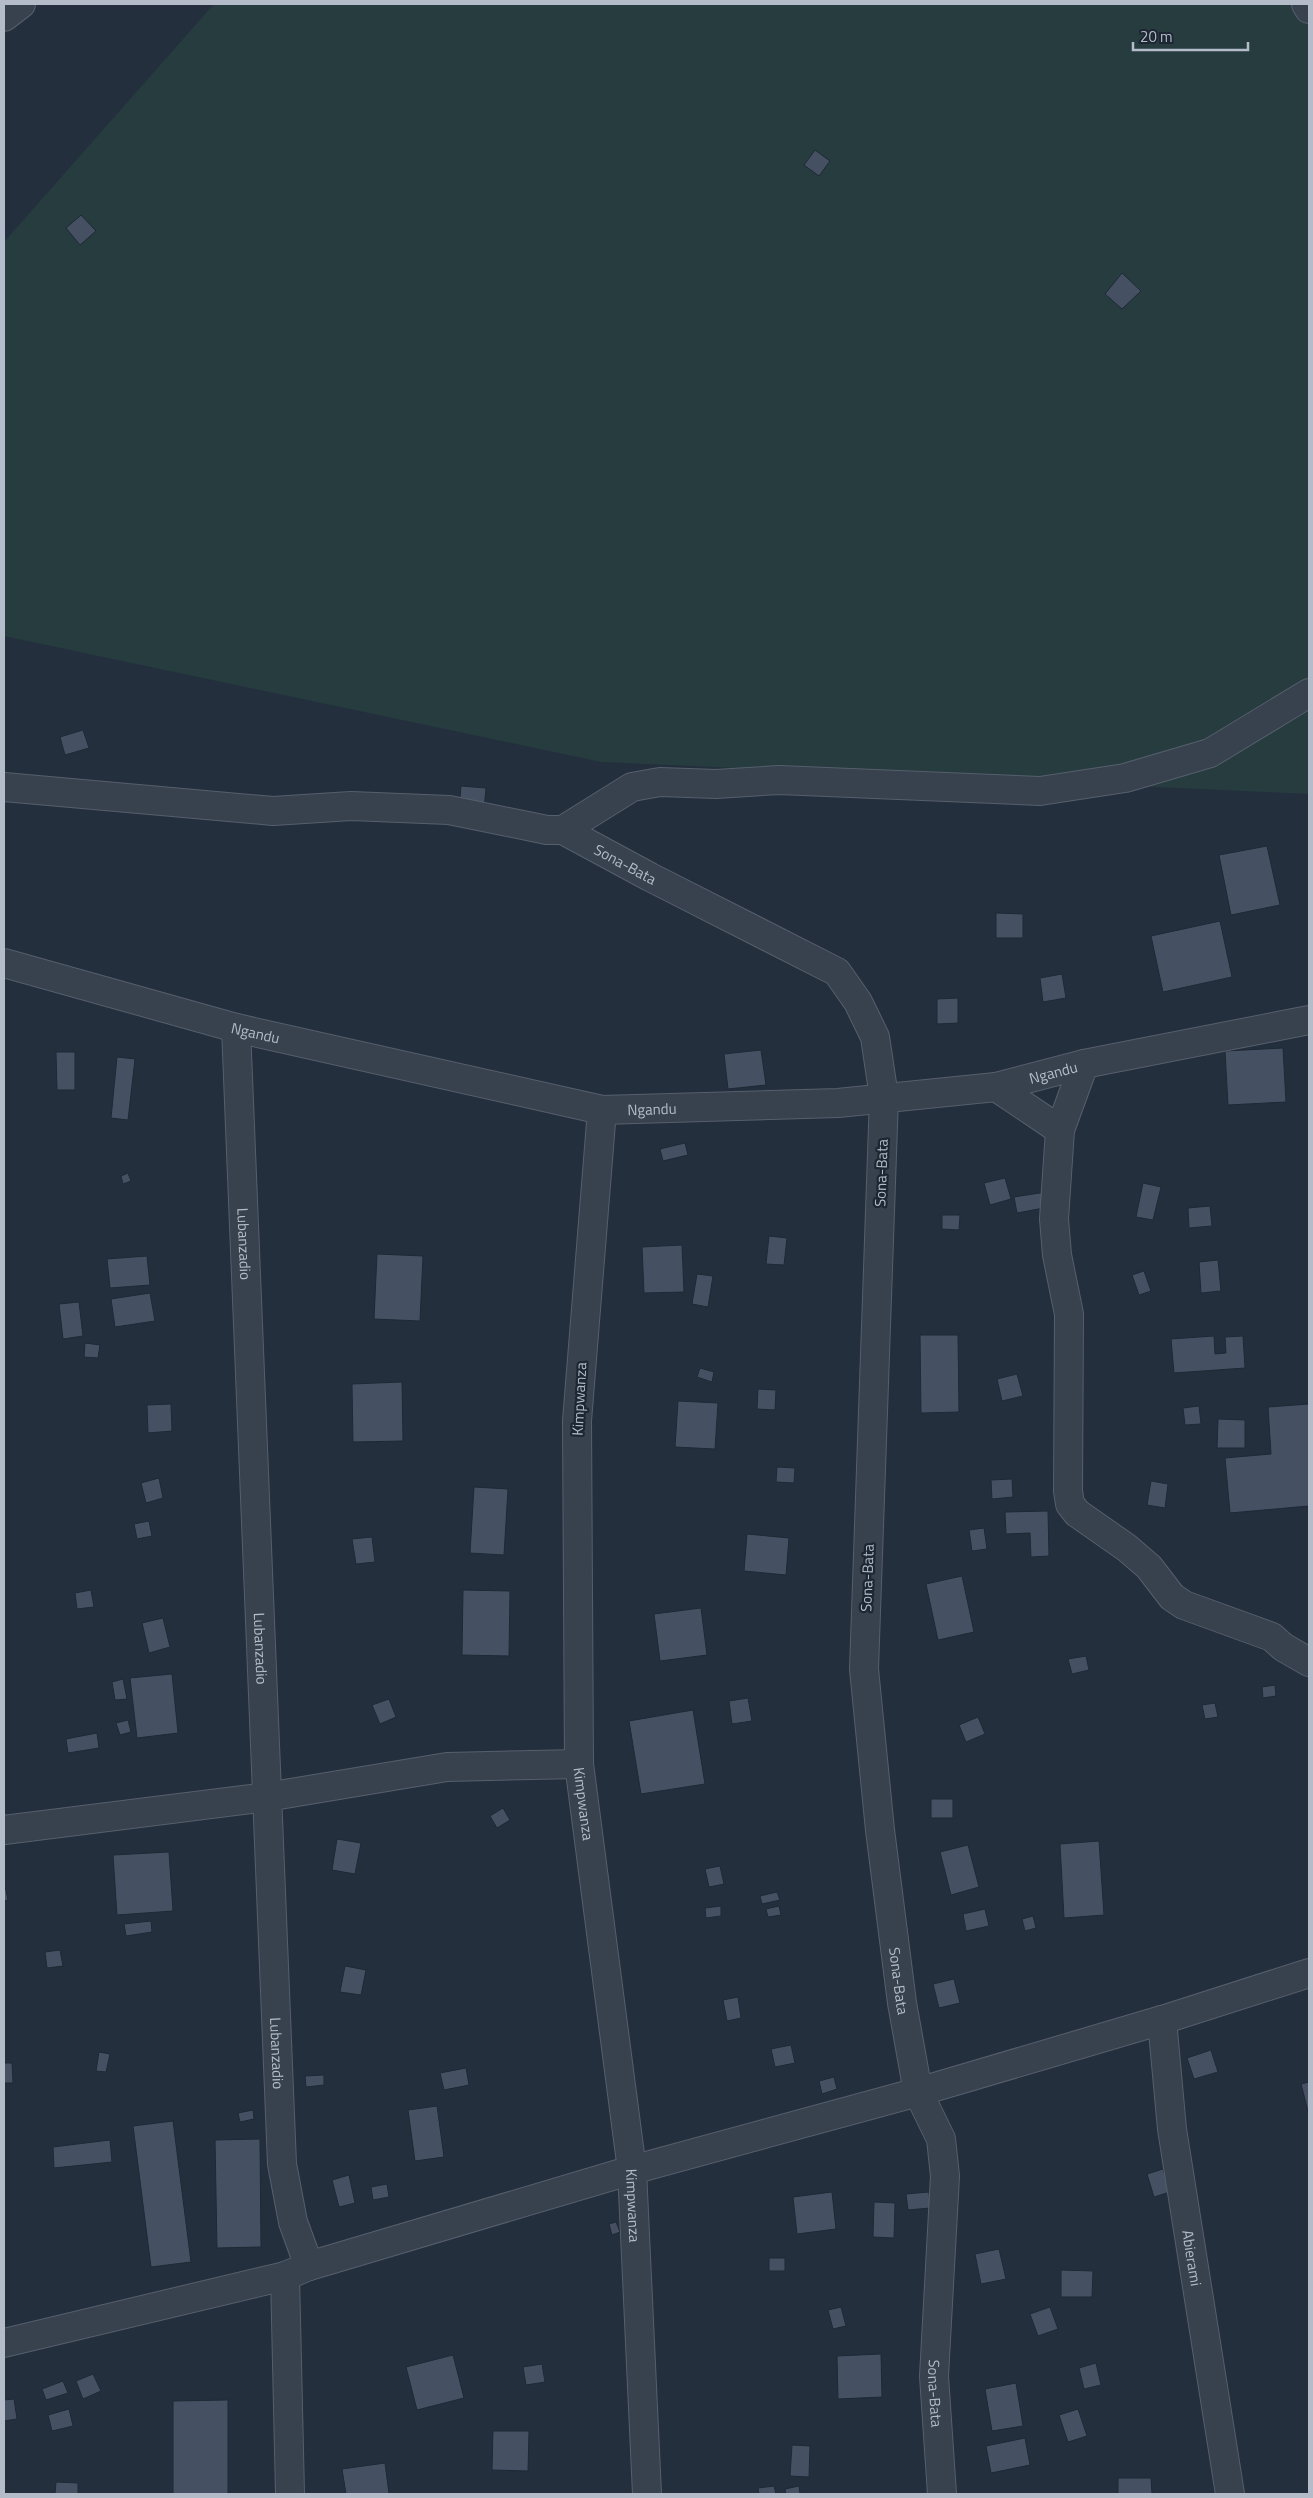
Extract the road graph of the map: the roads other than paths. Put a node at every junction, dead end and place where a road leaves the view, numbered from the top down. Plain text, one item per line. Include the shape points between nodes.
1 (20, 4) edge
2 (1306, 4) edge
3 (1309, 9) edge
4 (4, 17) edge
5 (1309, 693) edge
6 (4, 787) edge
7 (563, 830) junction
8 (4, 963) edge
9 (1309, 1020) edge
10 (236, 1028) junction
11 (1084, 1064) junction
12 (996, 1087) junction
13 (884, 1097) junction
14 (602, 1110) junction
15 (1060, 1130) junction
16 (1309, 1662) edge
17 (579, 1764) junction
18 (267, 1797) junction
19 (4, 1830) edge
20 (1309, 1973) edge
21 (1162, 2020) junction
22 (918, 2092) junction
23 (632, 2170) junction
24 (297, 2271) junction
25 (4, 2343) edge
26 (290, 2494) edge
27 (648, 2494) edge
28 (942, 2494) edge
29 (1230, 2494) edge

1 - 4 street
2 - 3 street
5 - 7 street via 1210,753 1125,778 1040,791 779,780 716,784 660,782 632,787
6 - 7 street via 273,811 350,806 450,810 547,830
7 - 13 street, Sona-Bata via 838,972 858,1002 875,1037
8 - 10 street, Ngandu
9 - 11 street, Ngandu
10 - 14 street, Ngandu
10 - 18 street, Lubanzadio
11 - 12 street, Ngandu
11 - 15 street
12 - 13 street, Ngandu
12 - 15 street
13 - 14 street, Ngandu via 838,1103
13 - 22 street, Sona-Bata via 864,1669 902,2004
14 - 17 street, Kimpwanza via 576,1420
15 - 16 street via 1054,1218 1057,1255 1069,1314 1070,1504 1142,1561 1172,1597 1184,1605 1272,1637
17 - 18 street via 447,1766
17 - 23 street, Kimpwanza
18 - 19 street
18 - 24 street, Lubanzadio via 282,2164 293,2222
20 - 21 street
21 - 22 street
21 - 29 street, Abierami via 1172,2129
22 - 23 street
22 - 28 street, Sona-Bata via 941,2139 945,2176 934,2376
23 - 24 street
23 - 27 street, Kimpwanza
24 - 25 street
24 - 26 street, Lubanzadio

